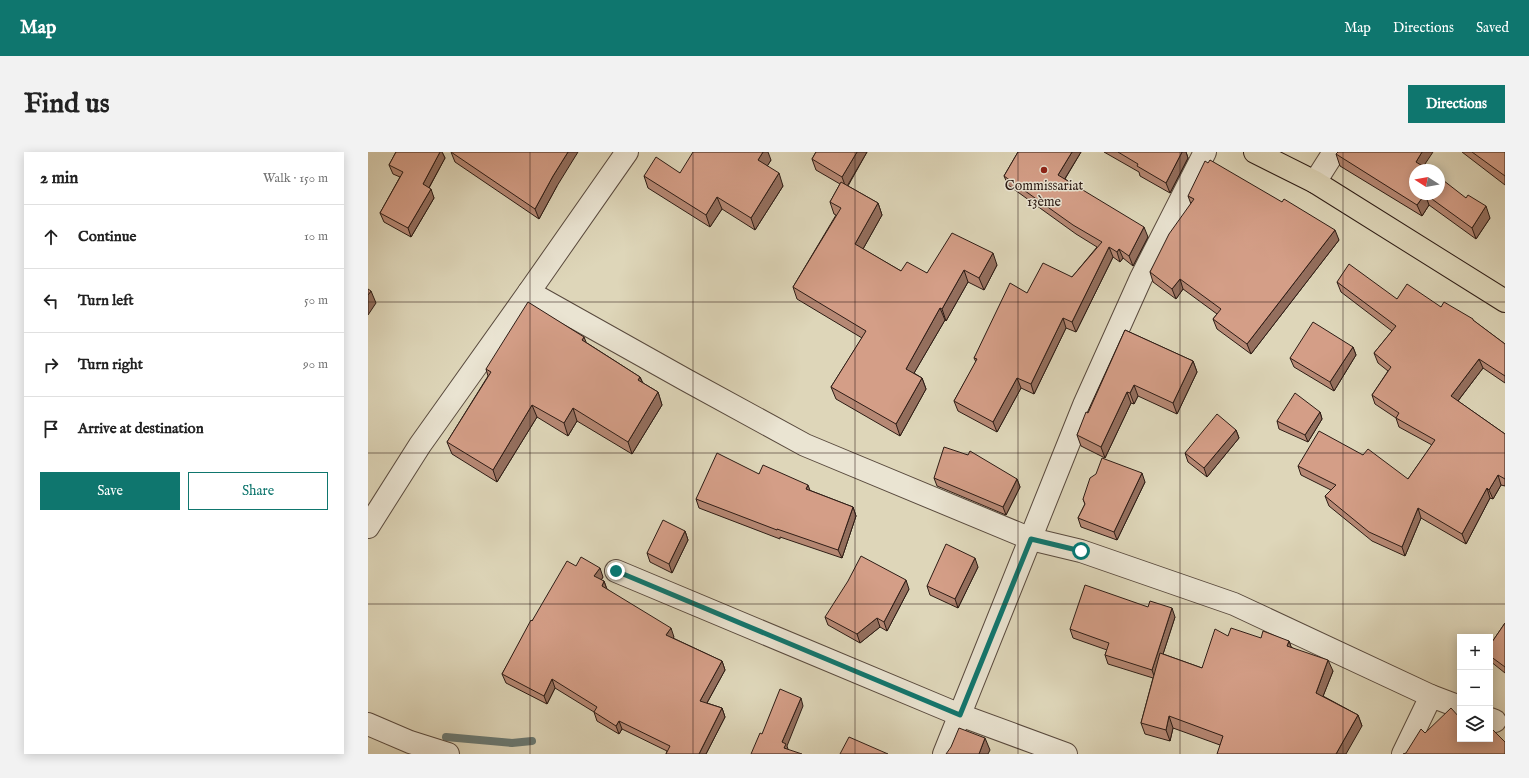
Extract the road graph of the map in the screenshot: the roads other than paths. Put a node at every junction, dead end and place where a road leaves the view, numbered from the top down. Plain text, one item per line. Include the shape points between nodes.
1 (627, 152) edge
2 (1205, 152) edge
3 (1255, 152) edge
4 (1334, 152) edge
5 (1316, 182) junction
6 (529, 292) junction
7 (1505, 301) edge
8 (368, 526) edge
9 (1031, 539) junction
10 (616, 571) dead end
11 (1430, 696) junction
12 (1457, 707) edge
13 (960, 715) junction
14 (368, 724) edge
15 (447, 754) edge
16 (944, 754) edge
17 (1066, 754) edge
18 (1403, 754) edge

1 - 6 street
2 - 9 street via 1142,278 1084,405
3 - 5 main road
4 - 5 street
5 - 7 main road
6 - 8 street via 420,445
6 - 9 street via 805,445
9 - 11 street via 1081,551 1234,604
9 - 13 street
10 - 13 street
11 - 12 street
11 - 18 street
13 - 16 street
13 - 17 street
14 - 15 street

